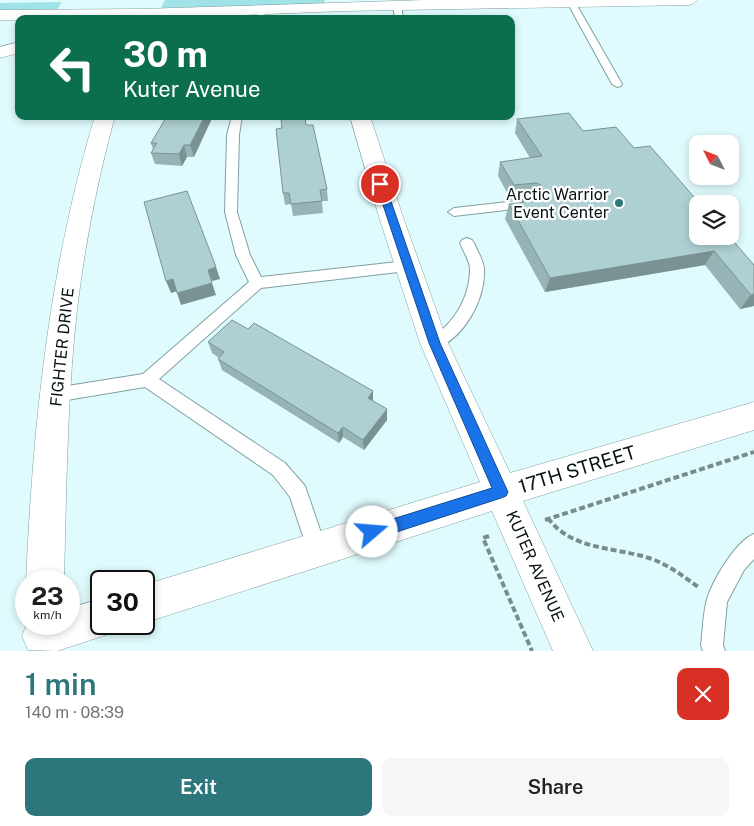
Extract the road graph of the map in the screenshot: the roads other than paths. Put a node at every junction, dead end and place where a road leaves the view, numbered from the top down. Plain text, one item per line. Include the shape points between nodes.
1 (69, 0) edge
2 (94, 0) edge
3 (689, 0) edge
4 (570, 1) edge
5 (0, 2) edge
6 (345, 8) edge
7 (143, 11) edge
8 (398, 12) edge
9 (261, 14) edge
10 (0, 15) edge
11 (15, 15) edge
12 (82, 15) edge
13 (93, 15) edge
14 (15, 49) edge
15 (0, 52) edge
16 (617, 84) dead end
17 (104, 120) edge
18 (236, 120) edge
19 (361, 120) edge
20 (532, 203) edge
21 (454, 212) dead end
22 (467, 244) dead end
23 (408, 266) junction
24 (258, 283) junction
25 (434, 343) junction
26 (147, 380) junction
27 (55, 395) junction
28 (754, 416) edge
29 (501, 492) junction
30 (754, 544) edge
31 (317, 550) junction
32 (46, 570) edge
33 (155, 601) edge
34 (90, 621) edge
35 (41, 637) edge
36 (573, 651) edge
37 (714, 651) edge

1 - 5 street
2 - 12 street
3 - 4 street
4 - 8 street
4 - 16 lane
6 - 8 street
6 - 9 street
7 - 9 street
7 - 13 street
10 - 11 street
14 - 15 street
17 - 27 street, FIGHTER DRIVE via 75,238
18 - 24 lane via 231,212 243,256
19 - 23 street, KUTER AVENUE
20 - 21 lane
22 - 25 lane via 477,267 474,294 464,315 449,333
23 - 24 lane
23 - 25 street, KUTER AVENUE
24 - 26 lane
25 - 29 street, KUTER AVENUE
26 - 27 lane
26 - 31 lane via 279,469 298,492
27 - 32 street, FIGHTER DRIVE
28 - 29 street, 17TH STREET
29 - 31 street, 17TH STREET
29 - 36 street, KUTER AVENUE
30 - 37 lane via 737,563 717,600
31 - 33 street, 17TH STREET
34 - 35 street

